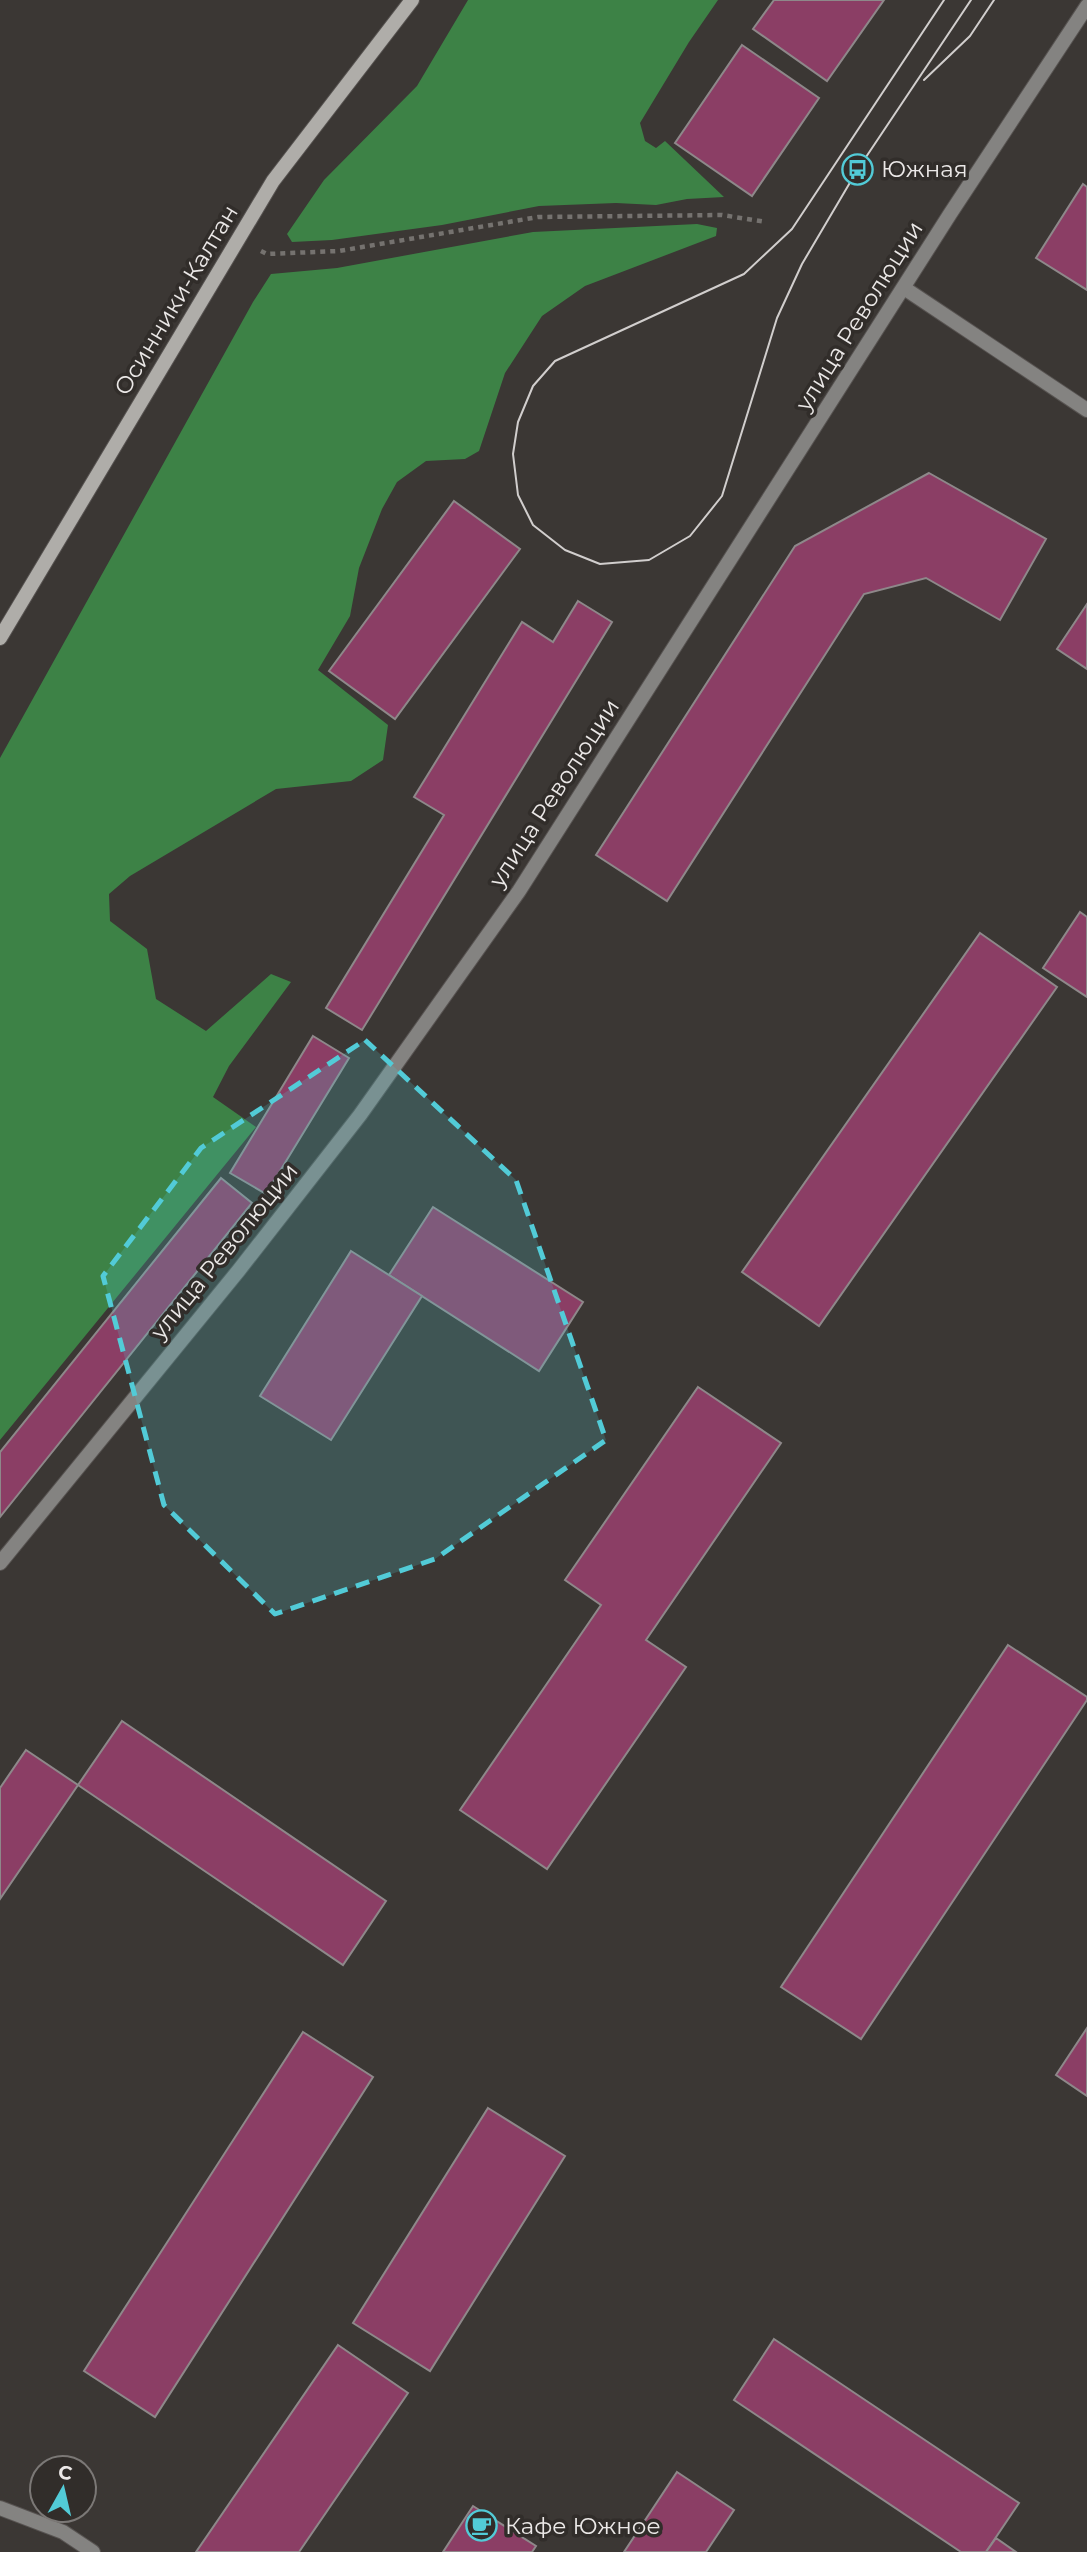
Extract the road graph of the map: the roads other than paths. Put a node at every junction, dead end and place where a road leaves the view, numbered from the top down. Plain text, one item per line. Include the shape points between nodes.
1 (412, 0) edge
2 (1087, 6) edge
3 (904, 288) junction
4 (1087, 410) edge
5 (0, 638) edge
6 (0, 1563) edge
7 (0, 2508) edge
8 (93, 2552) edge

1 - 5 main road, Осинники-Калтан via 273,181
2 - 3 street, улица Революции
3 - 4 street
3 - 6 street, улица Революции via 503,913 360,1115
7 - 8 street via 63,2532

